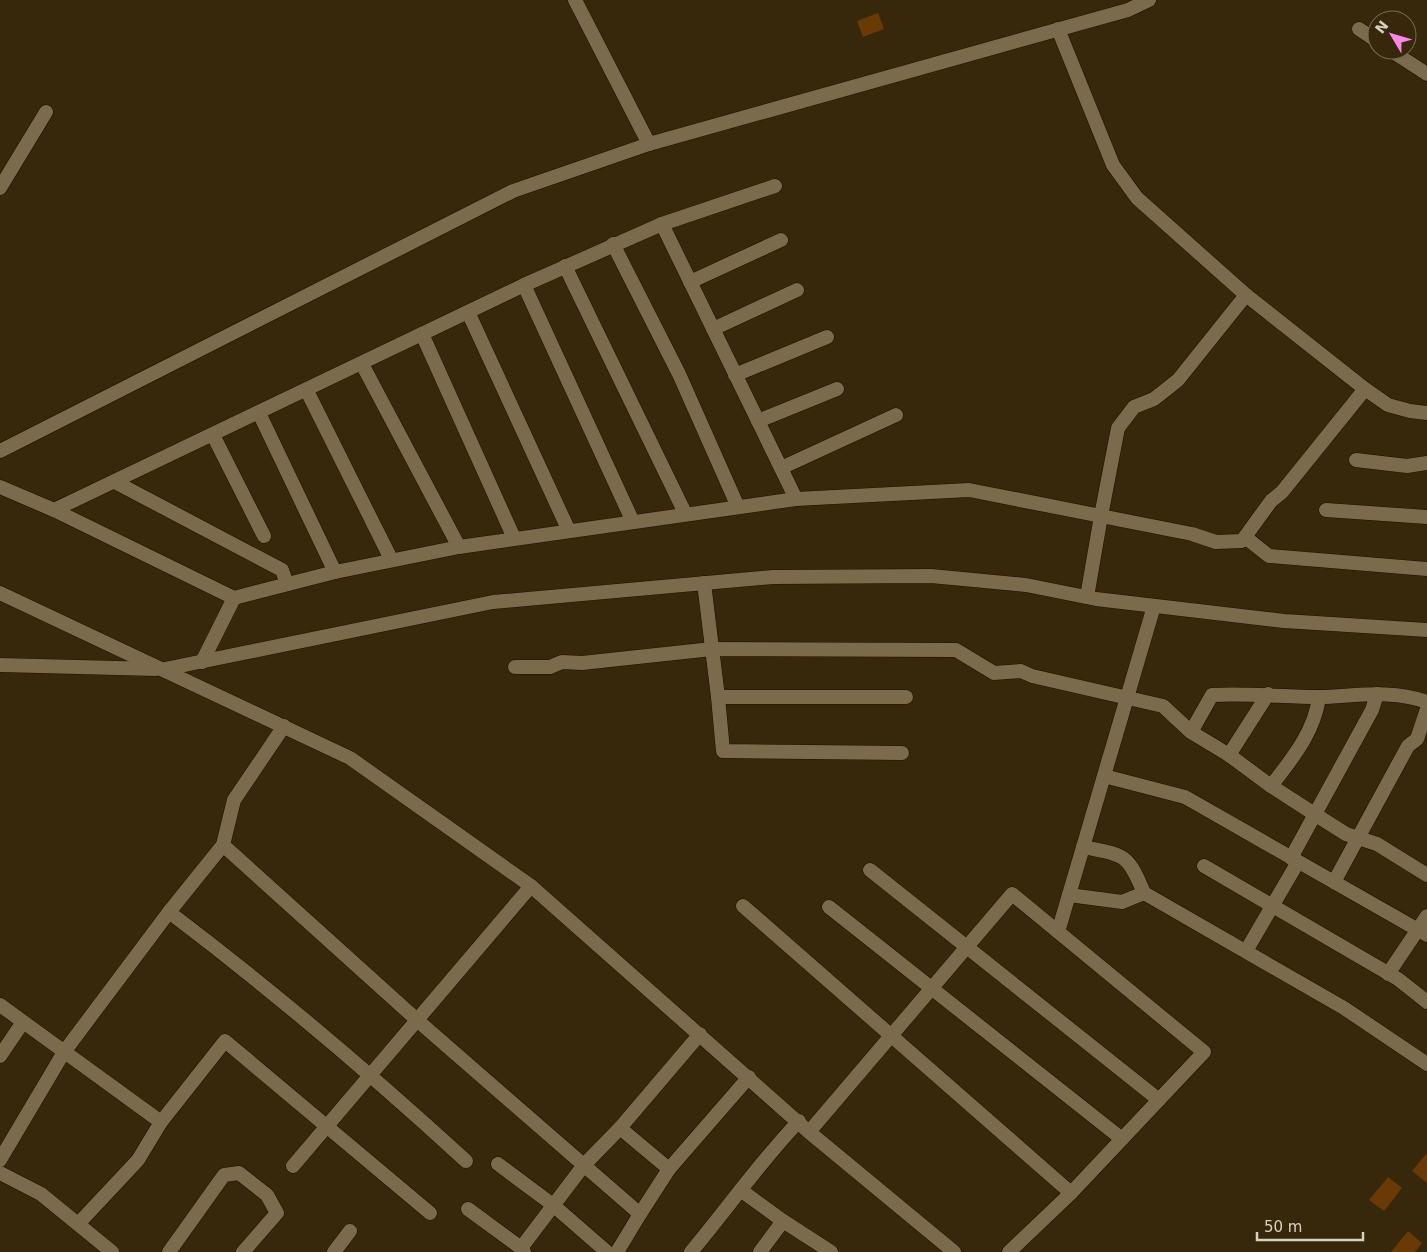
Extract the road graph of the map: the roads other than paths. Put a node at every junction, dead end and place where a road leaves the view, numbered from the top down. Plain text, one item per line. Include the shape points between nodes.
1 (575, 0) edge
2 (1149, 0) edge
3 (1058, 29) junction
4 (1359, 30) dead end
5 (1367, 35) edge
6 (1405, 60) edge
7 (1427, 74) edge
8 (46, 112) dead end
9 (649, 144) junction
10 (775, 186) dead end
11 (0, 188) edge
12 (662, 224) junction
13 (781, 240) dead end
14 (612, 244) junction
15 (565, 266) junction
16 (690, 282) junction
17 (524, 285) junction
18 (797, 290) dead end
19 (1246, 295) junction
20 (468, 312) junction
21 (713, 329) junction
22 (422, 334) junction
23 (827, 337) dead end
24 (362, 364) junction
25 (735, 375) junction
26 (837, 389) dead end
27 (1364, 389) junction
28 (307, 390) junction
29 (259, 413) junction
30 (1427, 413) edge
31 (896, 415) dead end
32 (758, 421) junction
33 (213, 435) junction
34 (0, 451) edge
35 (1356, 460) dead end
36 (1427, 464) edge
37 (781, 468) junction
38 (115, 482) junction
39 (0, 487) edge
40 (796, 499) junction
41 (738, 507) junction
42 (54, 510) junction
43 (1326, 510) dead end
44 (685, 513) junction
45 (1101, 516) junction
46 (1427, 517) edge
47 (633, 522) junction
48 (569, 531) junction
49 (264, 536) dead end
50 (1245, 537) junction
51 (514, 538) junction
52 (459, 547) junction
53 (391, 559) junction
54 (1427, 569) edge
55 (335, 572) junction
56 (704, 583) junction
57 (287, 584) junction
58 (0, 593) edge
59 (1088, 597) junction
60 (234, 598) junction
61 (1154, 606) junction
62 (1427, 630) edge
63 (712, 649) junction
64 (202, 662) junction
65 (0, 664) edge
66 (515, 667) dead end
67 (164, 670) junction
68 (1268, 694) junction
69 (1378, 694) junction
70 (906, 696) dead end
71 (718, 697) junction
72 (1320, 697) junction
73 (1127, 698) junction
74 (1427, 702) edge
75 (1427, 709) edge
76 (284, 726) junction
77 (1191, 732) junction
78 (1422, 743) edge
79 (902, 753) dead end
80 (1229, 755) junction
81 (1104, 776) junction
82 (1271, 786) junction
83 (1316, 815) junction
84 (1359, 838) junction
85 (222, 845) junction
86 (1083, 847) junction
87 (1295, 860) junction
88 (1204, 866) dead end
89 (870, 870) dead end
90 (1427, 875) edge
91 (1334, 882) junction
92 (530, 886) junction
93 (1144, 893) junction
94 (1069, 895) junction
95 (743, 906) dead end
96 (828, 907) dead end
97 (1272, 907) junction
98 (169, 912) junction
99 (1427, 916) edge
100 (1058, 932) junction
101 (1423, 932) edge
102 (967, 947) junction
103 (1246, 952) junction
104 (1388, 974) junction
105 (932, 988) junction
106 (1427, 1002) edge
107 (0, 1005) edge
108 (417, 1020) junction
109 (23, 1022) junction
110 (700, 1034) junction
111 (891, 1036) junction
112 (64, 1052) junction
113 (0, 1056) edge
114 (1427, 1064) edge
115 (371, 1074) junction
116 (748, 1077) junction
117 (1159, 1100) junction
118 (798, 1121) junction
119 (161, 1122) junction
120 (326, 1127) junction
121 (620, 1128) junction
122 (809, 1132) junction
123 (1122, 1139) junction
124 (0, 1160) edge
125 (466, 1161) dead end
126 (498, 1164) dead end
127 (584, 1165) junction
128 (293, 1166) dead end
129 (669, 1169) junction
130 (0, 1173) edge
131 (742, 1191) junction
132 (1071, 1193) junction
133 (553, 1205) junction
134 (468, 1209) dead end
135 (430, 1214) dead end
136 (640, 1214) junction
137 (783, 1221) junction
138 (78, 1224) junction
139 (350, 1231) dead end
140 (523, 1250) edge
141 (112, 1252) edge
142 (169, 1252) edge
143 (243, 1252) edge
144 (334, 1252) edge
145 (608, 1252) edge
146 (617, 1252) edge
147 (691, 1252) edge
148 (760, 1252) edge
149 (831, 1252) edge
150 (954, 1252) edge
151 (1009, 1252) edge

1 - 9 street
2 - 3 street via 1128,10
3 - 9 street
3 - 19 street via 1113,165 1137,198
4 - 5 street
6 - 7 street
8 - 11 street
9 - 34 street via 513,190
10 - 12 street
12 - 14 street
12 - 16 street
13 - 16 street
14 - 15 street
14 - 41 street via 679,374
15 - 17 street
15 - 44 street
16 - 21 street
17 - 20 street
17 - 47 street
18 - 21 street
19 - 27 street
19 - 45 street via 1178,380 1154,399 1134,407 1118,428
20 - 22 street
20 - 48 street
21 - 25 street
22 - 24 street
22 - 51 street
23 - 25 street
24 - 28 street
24 - 52 street
25 - 32 street
26 - 32 street
27 - 30 street via 1388,405
27 - 50 street
28 - 29 street
28 - 53 street
29 - 33 street
29 - 55 street
31 - 37 street
32 - 37 street
33 - 38 street
33 - 49 street
35 - 36 street via 1407,466
37 - 40 street
38 - 42 street
38 - 57 street via 282,570
39 - 42 street
40 - 41 street
40 - 45 street via 969,490
41 - 44 street
42 - 60 street
43 - 46 street
44 - 47 street
45 - 50 street via 1192,534 1216,542 1242,541
45 - 59 street
47 - 48 street
48 - 51 street
50 - 54 street via 1269,556
51 - 52 street
52 - 53 street
53 - 55 street
55 - 57 street
56 - 59 street via 773,577 930,576 1026,585
56 - 63 street
56 - 64 street via 493,602
57 - 60 street
58 - 67 street
59 - 61 street
60 - 64 street
61 - 62 street via 1284,621
61 - 73 street
63 - 66 street via 582,663 562,662 550,667
63 - 71 street
63 - 73 street via 956,650 994,673 1021,671
64 - 67 street
65 - 67 street
67 - 76 street
68 - 72 street
68 - 77 street via 1212,695
68 - 80 street
69 - 72 street
69 - 74 street via 1415,697
69 - 83 street
70 - 71 street
71 - 79 street via 723,751
72 - 82 street via 1317,713 1298,751
73 - 77 street via 1163,706
73 - 81 street
75 - 78 street
76 - 85 street via 234,800
76 - 92 street via 350,758
77 - 80 street
78 - 84 street via 1408,746
80 - 82 street
81 - 86 street
81 - 87 street via 1185,797
82 - 83 street
83 - 84 street via 1346,834
83 - 87 street
84 - 90 street via 1377,844
84 - 91 street
85 - 98 street
85 - 108 street
86 - 93 street via 1119,855 1132,865
86 - 94 street
87 - 91 street
87 - 97 street
88 - 97 street
89 - 102 street
91 - 101 street
92 - 108 street
92 - 110 street
93 - 94 street via 1122,902
93 - 103 street
94 - 100 street
95 - 111 street
96 - 105 street
97 - 103 street
97 - 104 street
98 - 112 street
98 - 115 street via 248,972
99 - 101 street
100 - 102 street via 1012,894
100 - 117 street via 1204,1052
101 - 104 street
102 - 105 street
102 - 117 street
103 - 114 street via 1344,1008
104 - 106 street
105 - 111 street
105 - 123 street
107 - 109 street
108 - 115 street
108 - 127 street
109 - 112 street
109 - 113 street
110 - 116 street
110 - 121 street
111 - 122 street
111 - 132 street
112 - 119 street
112 - 124 street
115 - 120 street
115 - 125 street
116 - 118 street
116 - 129 street
117 - 123 street
118 - 122 street
118 - 131 street via 768,1153
119 - 120 street via 225,1041
119 - 138 street via 138,1160
120 - 128 street
120 - 135 street
121 - 127 street
121 - 129 street
122 - 150 street
123 - 132 street
126 - 133 street
127 - 133 street
127 - 136 street
129 - 136 street
130 - 138 street via 40,1194
131 - 137 street
131 - 147 street
132 - 151 street
133 - 140 street
133 - 145 street
134 - 140 street
136 - 146 street
137 - 148 street
137 - 149 street
138 - 141 street
139 - 144 street
142 - 143 street via 224,1175 239,1173 267,1195 277,1213

